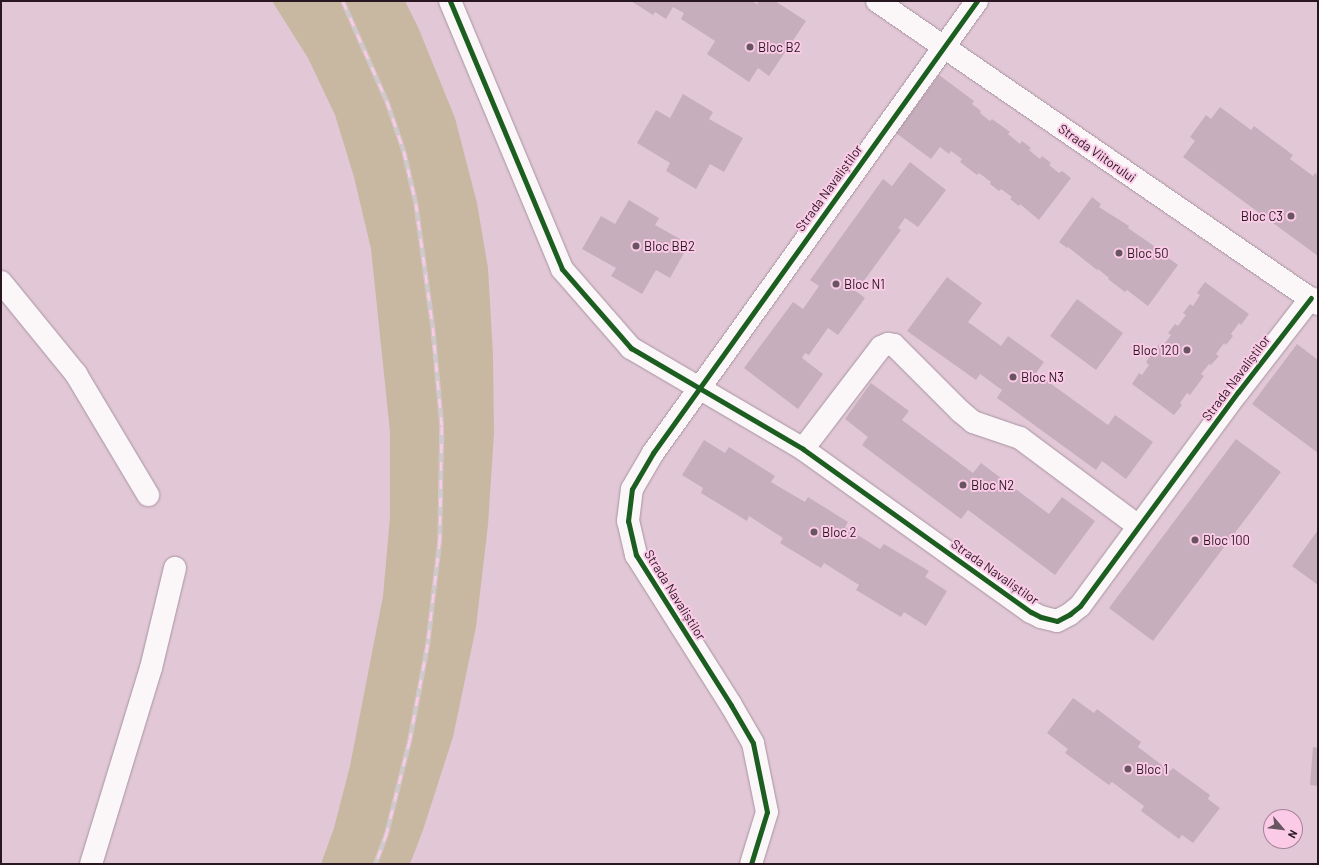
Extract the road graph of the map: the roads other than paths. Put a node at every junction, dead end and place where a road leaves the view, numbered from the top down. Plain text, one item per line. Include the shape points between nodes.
1 (450, 1) edge
2 (877, 1) edge
3 (977, 1) edge
4 (944, 47) junction
5 (1, 282) edge
6 (1314, 301) edge
7 (699, 388) junction
8 (803, 449) junction
9 (148, 495) dead end
10 (1138, 526) junction
11 (175, 568) dead end
12 (91, 864) edge
13 (752, 864) edge

1 - 7 street via 562,268 631,348
2 - 4 street, Strada Viitorului
3 - 4 street, Strada Navaliștilor
4 - 6 street, Strada Viitorului
4 - 7 street, Strada Navaliștilor
5 - 9 street via 76,374
6 - 10 street, Strada Navaliștilor
7 - 8 street, Strada Navaliștilor
7 - 13 street, Strada Navaliștilor via 653,453 632,488 628,521 636,555 753,743 767,812
8 - 10 street, Strada Navaliștilor via 1031,612 1057,621 1080,606
8 - 10 street via 881,347 894,345 973,422 1020,438
11 - 12 street via 151,668

